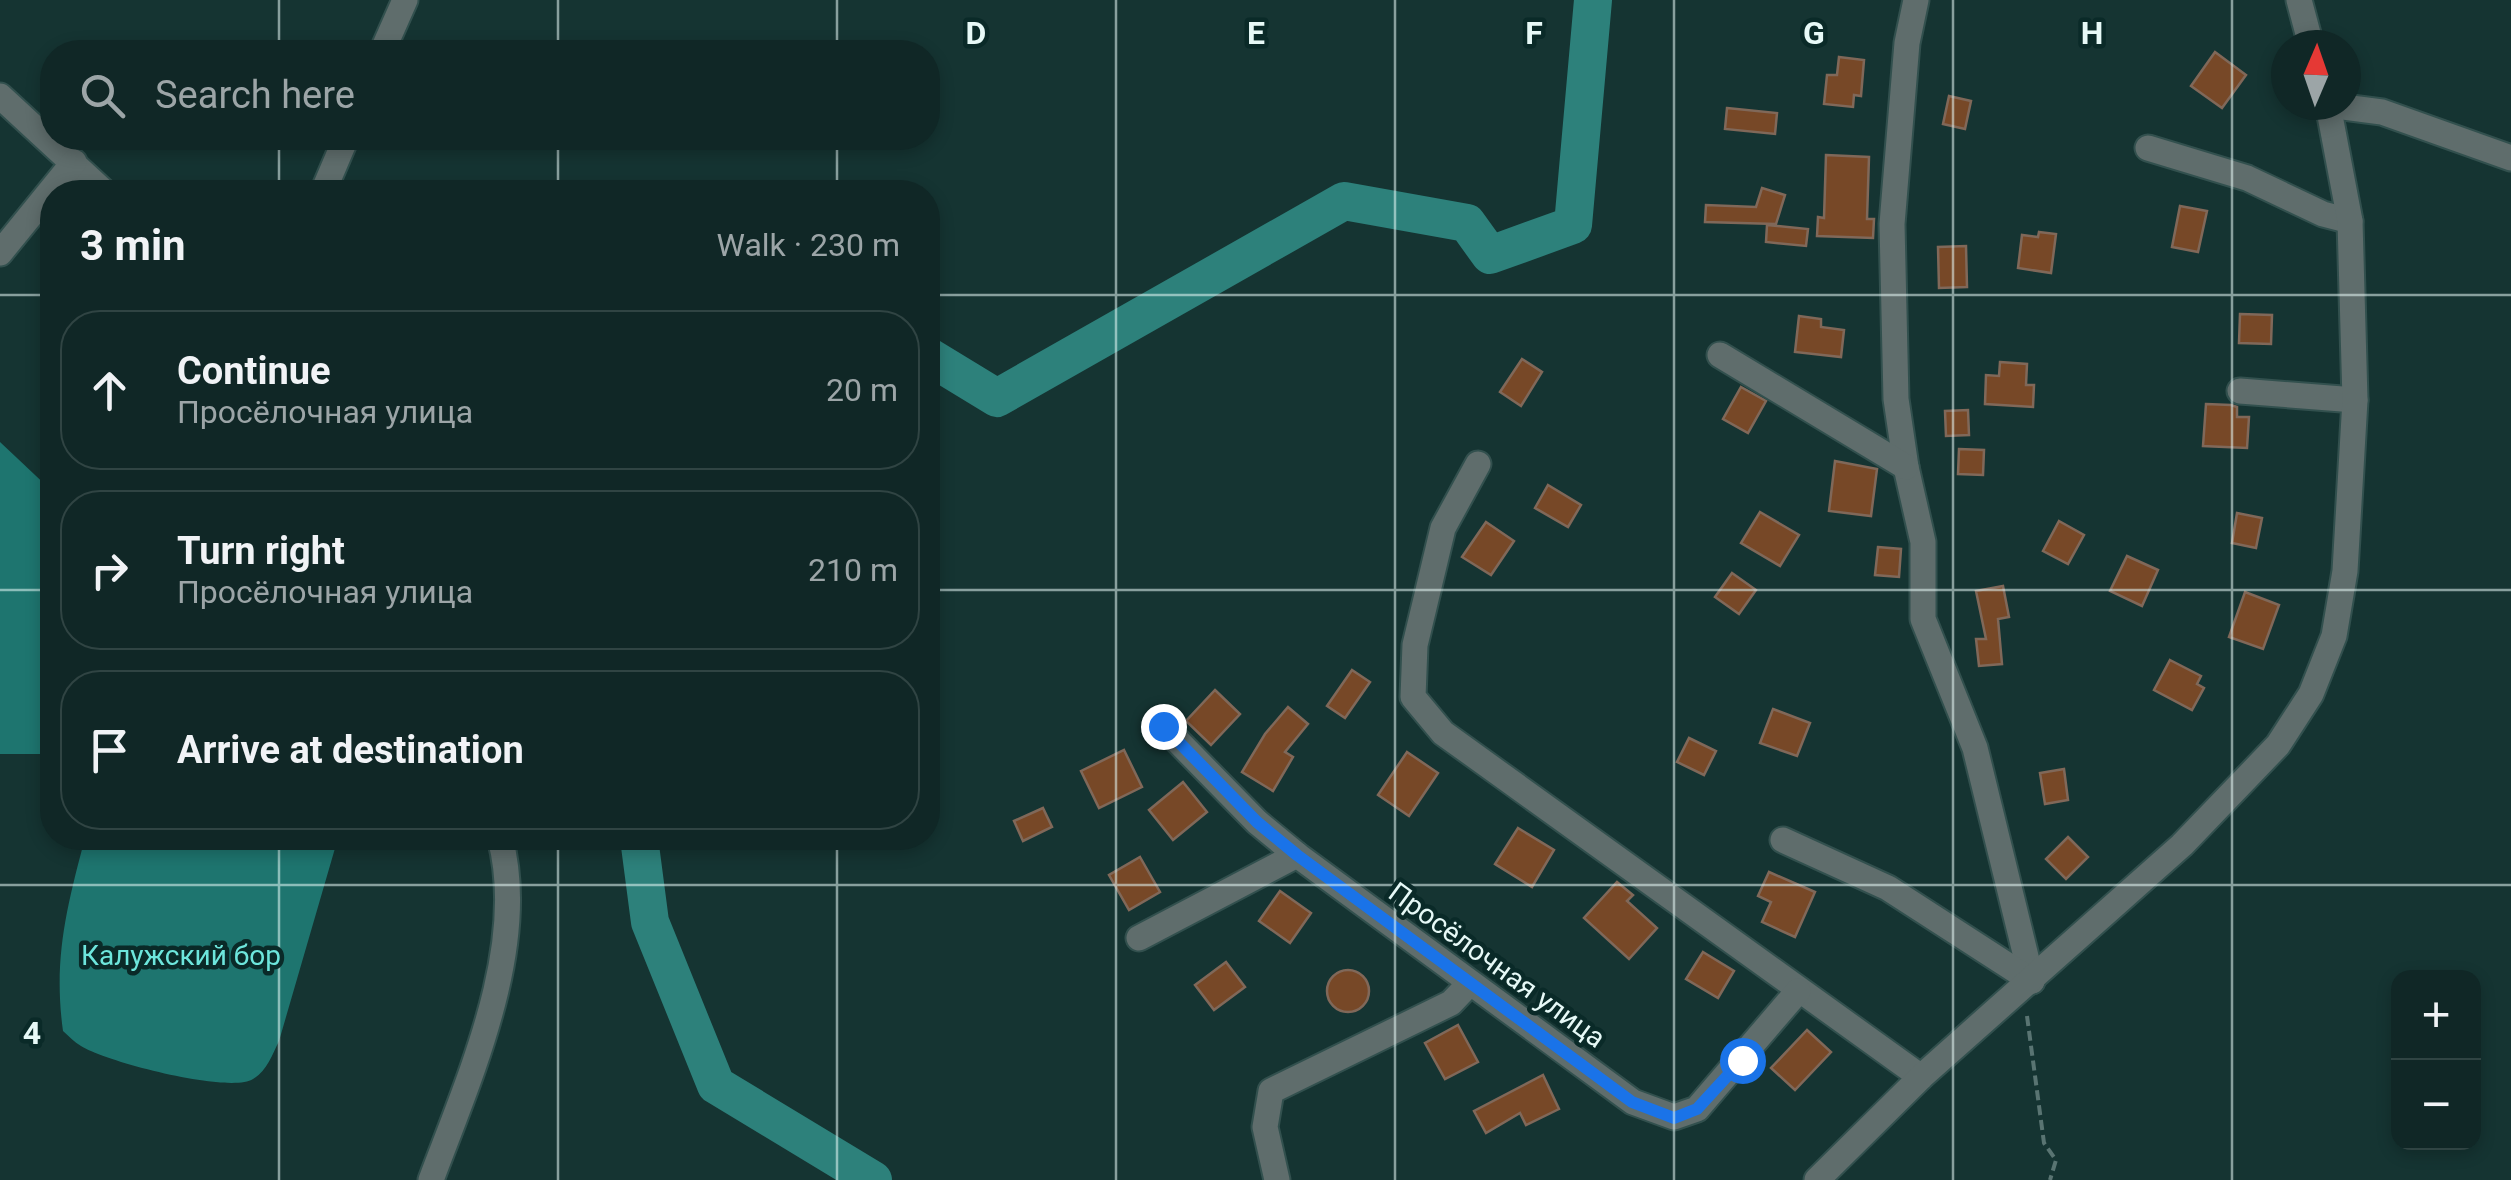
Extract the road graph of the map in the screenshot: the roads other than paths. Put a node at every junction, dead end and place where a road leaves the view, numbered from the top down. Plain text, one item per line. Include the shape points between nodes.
1 (404, 0) edge
2 (1916, 0) edge
3 (2299, 0) edge
4 (2307, 30) edge
5 (387, 40) edge
6 (0, 96) edge
7 (2361, 109) edge
8 (2331, 120) edge
9 (40, 132) edge
10 (2148, 148) dead end
11 (61, 150) edge
12 (341, 150) edge
13 (2511, 158) edge
14 (74, 162) junction
15 (59, 180) edge
16 (92, 180) edge
17 (328, 180) edge
18 (40, 204) edge
19 (2350, 221) junction
20 (0, 253) edge
21 (1720, 355) dead end
22 (2240, 391) dead end
23 (2355, 400) junction
24 (1478, 464) dead end
25 (1906, 467) junction
26 (1163, 726) dead end
27 (1782, 840) dead end
28 (502, 850) edge
29 (1297, 855) junction
30 (1139, 938) dead end
31 (2032, 981) junction
32 (1470, 983) junction
33 (1798, 991) junction
34 (1921, 1077) junction
35 (432, 1180) edge
36 (1277, 1180) edge
37 (1817, 1180) edge

1 - 5 street
2 - 25 street via 1892,224 1896,399
3 - 4 street
6 - 9 street
7 - 13 street
8 - 19 street
10 - 19 street via 2247,178
11 - 14 street
12 - 17 street
14 - 15 street
14 - 16 street
18 - 20 street
19 - 23 street
21 - 25 street
22 - 23 street
23 - 31 street via 2345,570 2334,636 2311,694 2278,746 2230,798
24 - 33 street via 1443,528 1416,644 1413,697 1443,733
25 - 31 street via 1923,542 1923,619 1975,748
26 - 29 street, Просёлочная улица
27 - 31 street via 1888,888
28 - 35 street via 509,884 506,942
29 - 30 street
29 - 32 street, Просёлочная улица
31 - 34 street
32 - 33 street, Просёлочная улица via 1632,1102 1674,1118 1697,1109
32 - 36 street via 1451,1003 1272,1091 1265,1127
33 - 34 street
34 - 37 street

